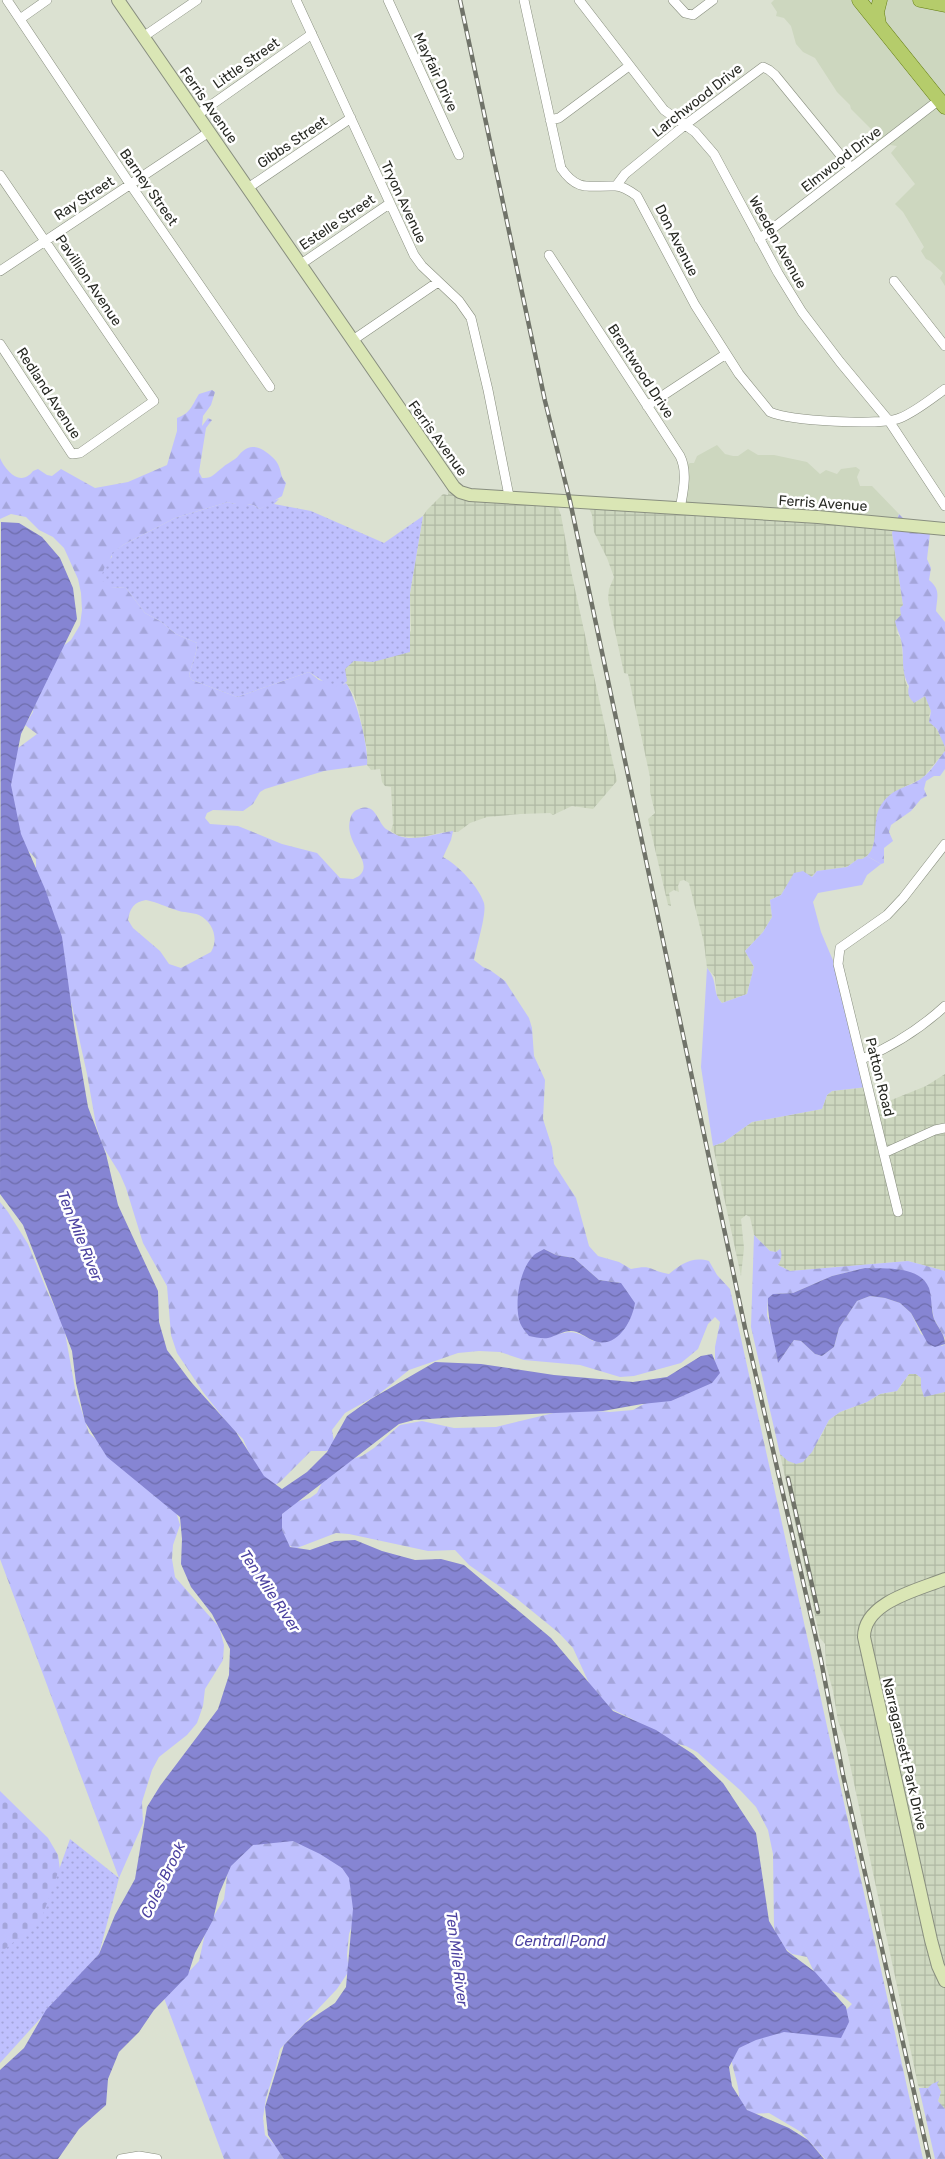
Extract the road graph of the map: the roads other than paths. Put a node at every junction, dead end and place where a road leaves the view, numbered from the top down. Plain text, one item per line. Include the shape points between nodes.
1 (7, 0) edge
2 (47, 0) edge
3 (118, 0) edge
4 (197, 0) edge
5 (296, 0) edge
6 (388, 0) edge
7 (524, 0) edge
8 (580, 0) edge
9 (673, 0) edge
10 (713, 0) edge
11 (859, 0) edge
12 (880, 0) edge
13 (920, 0) edge
14 (945, 5) edge
15 (20, 19) junction
16 (879, 25) junction
17 (312, 34) junction
18 (143, 37) junction
19 (629, 66) junction
20 (942, 104) edge
21 (197, 115) junction
22 (351, 118) junction
23 (550, 120) junction
24 (685, 125) junction
25 (209, 132) junction
26 (459, 155) dead end
27 (851, 168) junction
28 (0, 175) edge
29 (130, 184) junction
30 (616, 186) junction
31 (248, 188) junction
32 (389, 204) junction
33 (45, 239) junction
34 (759, 239) junction
35 (550, 254) dead end
36 (301, 264) junction
37 (0, 271) edge
38 (438, 282) junction
39 (894, 282) dead end
40 (353, 340) junction
41 (0, 344) edge
42 (945, 346) edge
43 (726, 354) junction
44 (270, 387) dead end
45 (945, 389) edge
46 (647, 406) junction
47 (890, 421) junction
48 (76, 454) joint
49 (509, 496) junction
50 (945, 506) edge
51 (680, 509) junction
52 (945, 529) edge
53 (945, 844) edge
54 (945, 1006) edge
55 (862, 1059) junction
56 (945, 1128) edge
57 (884, 1153) junction
58 (898, 1212) dead end
59 (945, 1579) edge
60 (945, 1981) edge
61 (121, 2159) edge
62 (157, 2159) edge

1 - 15 street, Barney Street
2 - 15 street
3 - 18 street, Ferris Avenue
4 - 18 street
5 - 17 street, Tryon Avenue
6 - 26 street, Mayfair Drive
7 - 23 street
8 - 19 street, Weeden Avenue
9 - 10 street via 685,13 693,15
11 - 16 main road
12 - 16 main road via 877,12
13 - 14 main road
15 - 29 street, Barney Street
16 - 20 main road
17 - 21 street, Little Street
17 - 22 street, Tryon Avenue
18 - 21 street, Ferris Avenue
19 - 23 street via 559,118
19 - 24 street, Weeden Avenue via 664,110
20 - 27 street, Elmwood Drive
21 - 25 street, Ferris Avenue
22 - 31 street, Gibbs Street
22 - 32 street, Tryon Avenue
23 - 30 street via 558,158 567,177 588,188
24 - 27 street, Larchwood Drive via 763,67 775,75
24 - 30 street, Larchwood Drive via 625,174
24 - 34 street, Weeden Avenue via 714,154
25 - 29 street, Ray Street
25 - 31 street, Ferris Avenue
27 - 34 street, Elmwood Drive
28 - 33 street, Pavillion Avenue
29 - 33 street, Ray Street
29 - 44 street, Barney Street
30 - 43 street, Don Avenue via 628,190 643,204 695,305
31 - 36 street, Ferris Avenue
32 - 36 street, Estelle Street
32 - 38 street, Tryon Avenue via 414,256
33 - 37 street, Ray Street
33 - 48 street, Pavillion Avenue via 154,401
34 - 47 street, Weeden Avenue via 807,319
35 - 46 street, Brentwood Drive
36 - 40 street, Ferris Avenue
38 - 40 street
38 - 49 street, Tryon Avenue via 460,301 470,318
39 - 42 street
40 - 49 street, Ferris Avenue via 454,487 470,495
41 - 48 street, Redland Avenue via 72,454
43 - 46 street
43 - 47 street, Don Avenue via 765,407 776,414 875,423
45 - 47 street
46 - 51 street, Brentwood Drive via 684,464
47 - 50 street, Weeden Avenue
49 - 51 street, Ferris Avenue
51 - 52 street, Ferris Avenue
53 - 55 street, Patton Road via 892,909 840,948 838,964
54 - 55 street via 908,1036
55 - 57 street, Patton Road
56 - 57 street
57 - 58 street, Patton Road
59 - 60 street, Narragansett Park Drive via 886,1603 868,1619 864,1637 931,1940
61 - 62 street via 139,2156

